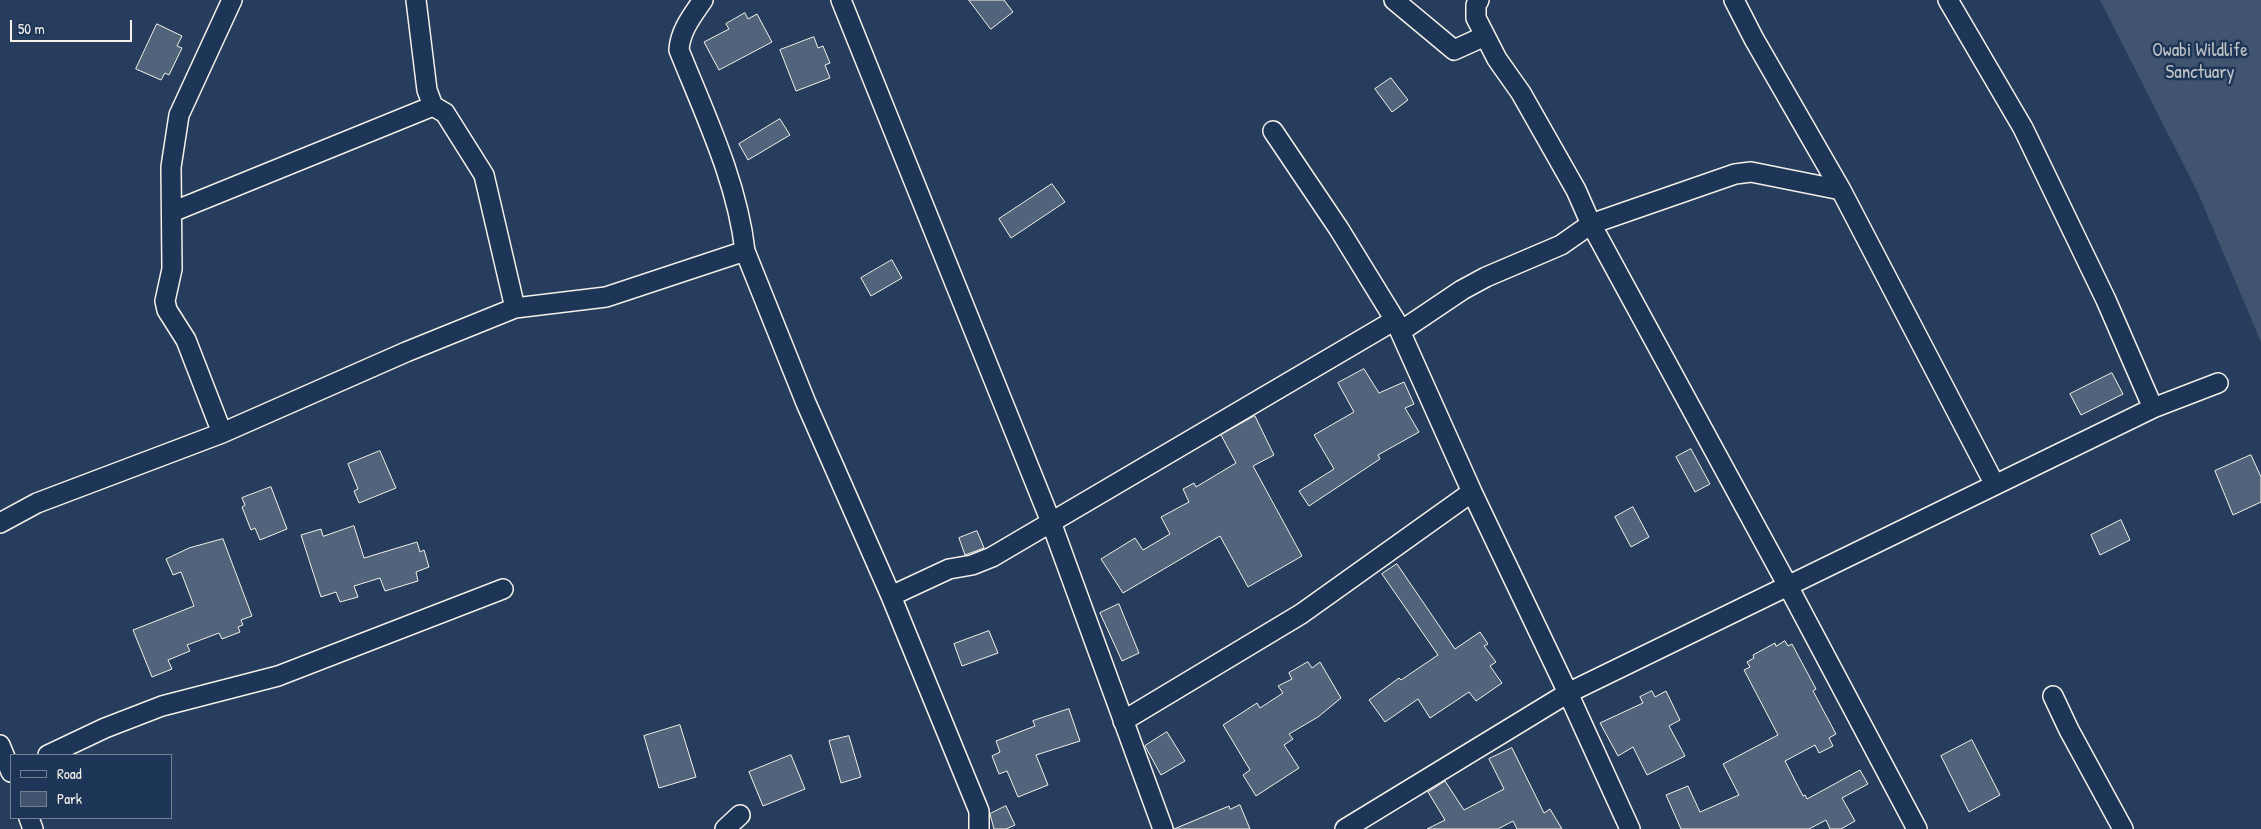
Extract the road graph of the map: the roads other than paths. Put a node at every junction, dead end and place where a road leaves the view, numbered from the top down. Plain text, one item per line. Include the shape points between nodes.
1 (232, 0) edge
2 (416, 0) edge
3 (703, 0) edge
4 (840, 0) edge
5 (1394, 0) edge
6 (1479, 0) edge
7 (1734, 0) edge
8 (1948, 0) edge
9 (1485, 36) junction
10 (433, 106) junction
11 (1273, 131) dead end
12 (1841, 190) junction
13 (172, 212) junction
14 (1591, 224) junction
15 (745, 251) junction
16 (515, 308) junction
17 (1398, 326) junction
18 (2218, 383) dead end
19 (2153, 408) junction
20 (222, 433) junction
21 (1995, 485) junction
22 (1472, 492) junction
23 (1051, 522) junction
24 (0, 523) edge
25 (1788, 586) junction
26 (503, 588) dead end
27 (891, 596) junction
28 (1568, 693) junction
29 (2053, 696) dead end
30 (1123, 721) junction
31 (0, 745) edge
32 (50, 754) edge
33 (10, 770) edge
34 (740, 815) dead end
35 (725, 829) edge
36 (978, 829) edge
37 (1163, 829) edge
38 (1346, 829) edge
39 (1630, 829) edge
40 (1917, 829) edge
41 (2123, 829) edge

1 - 13 street via 179,115 171,167
2 - 10 street
3 - 15 street via 684,29 679,50 722,158 743,228
4 - 23 street
5 - 9 street via 1454,50
6 - 9 street via 1476,18
7 - 12 street
8 - 19 street via 2022,128 2106,300
9 - 14 street via 1576,190
10 - 13 street
10 - 16 street via 445,114 484,175
11 - 17 street
12 - 14 street via 1751,172 1735,174
12 - 21 street
13 - 20 street via 172,269 165,301 167,310 186,340
14 - 17 street via 1560,245 1462,290
14 - 25 street
15 - 16 street via 606,297
15 - 27 street via 806,403
16 - 20 street
17 - 22 street
17 - 23 street
18 - 19 street
19 - 21 street
20 - 24 street via 37,503
21 - 25 street
22 - 28 street
22 - 30 street via 1301,614
23 - 27 street via 992,557 949,569
23 - 30 street
25 - 28 street
25 - 40 street
26 - 32 street via 278,676 154,709
27 - 36 street via 980,811
28 - 38 street
28 - 39 street
29 - 41 street
30 - 37 street
31 - 33 street
34 - 35 street

